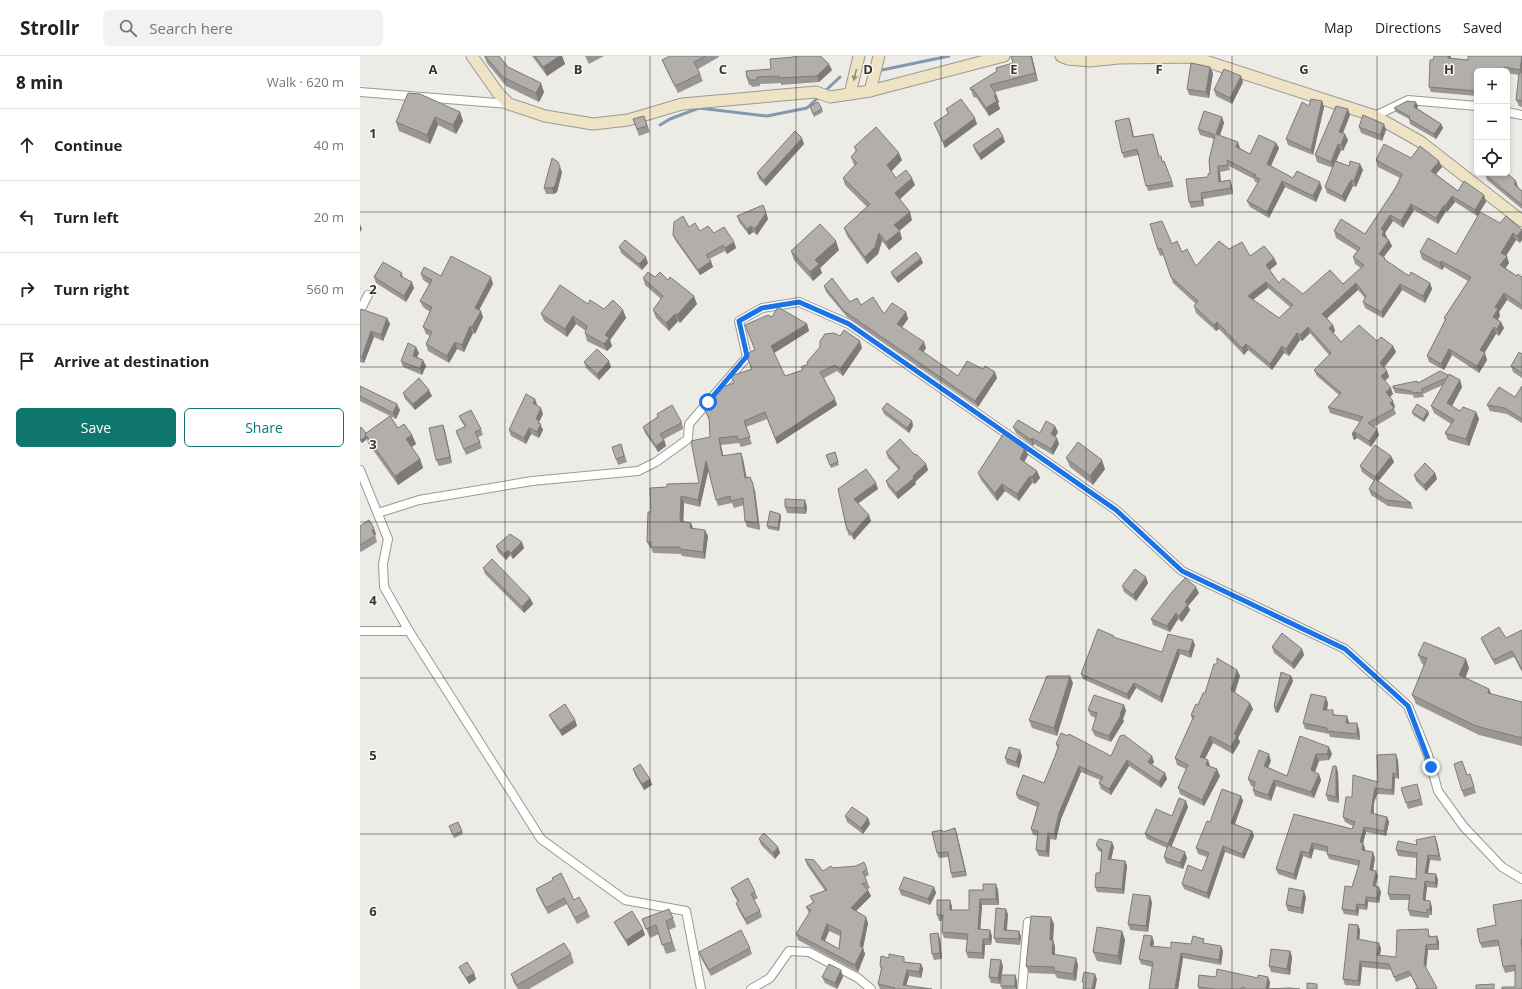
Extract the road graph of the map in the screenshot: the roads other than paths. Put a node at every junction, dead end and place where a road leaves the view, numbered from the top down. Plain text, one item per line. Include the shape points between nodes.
1 (472, 56) edge
2 (859, 56) edge
3 (879, 56) edge
4 (1004, 56) edge
5 (1061, 56) edge
6 (870, 90) junction
7 (360, 92) edge
8 (850, 94) junction
9 (509, 104) junction
10 (1474, 106) edge
11 (1510, 113) edge
12 (1522, 115) edge
13 (1374, 116) junction
14 (1522, 221) edge
15 (368, 295) dead end
16 (360, 311) edge
17 (360, 470) edge
18 (378, 513) junction
19 (360, 631) edge
20 (409, 631) junction
21 (1522, 879) edge
22 (1028, 922) dead end
23 (701, 989) edge
24 (751, 989) edge
25 (871, 989) edge
26 (1022, 989) edge

1 - 9 street
2 -> 8 street
3 - 6 street
4 - 6 street
5 - 13 street via 1090,61 1193,57
6 - 8 street
7 - 9 street
8 - 9 street via 830,97 816,92 682,104 628,120 593,124 545,116
10 - 13 street via 1408,100
11 - 12 street
13 - 14 street via 1421,142
15 - 16 street
17 - 18 street
18 - 20 street via 388,539 383,564 384,587
18 - 21 street via 419,500 532,481 638,471 656,462 688,438 688,424 747,356 739,321 762,308 799,302 849,324 1104,501 1182,571 1345,649 1408,706 1428,754 1438,791 1464,827 1502,867
19 - 20 street
20 - 23 street via 541,839 626,900 686,912
22 - 26 street
24 - 25 street via 770,978 790,951 809,952 858,978

